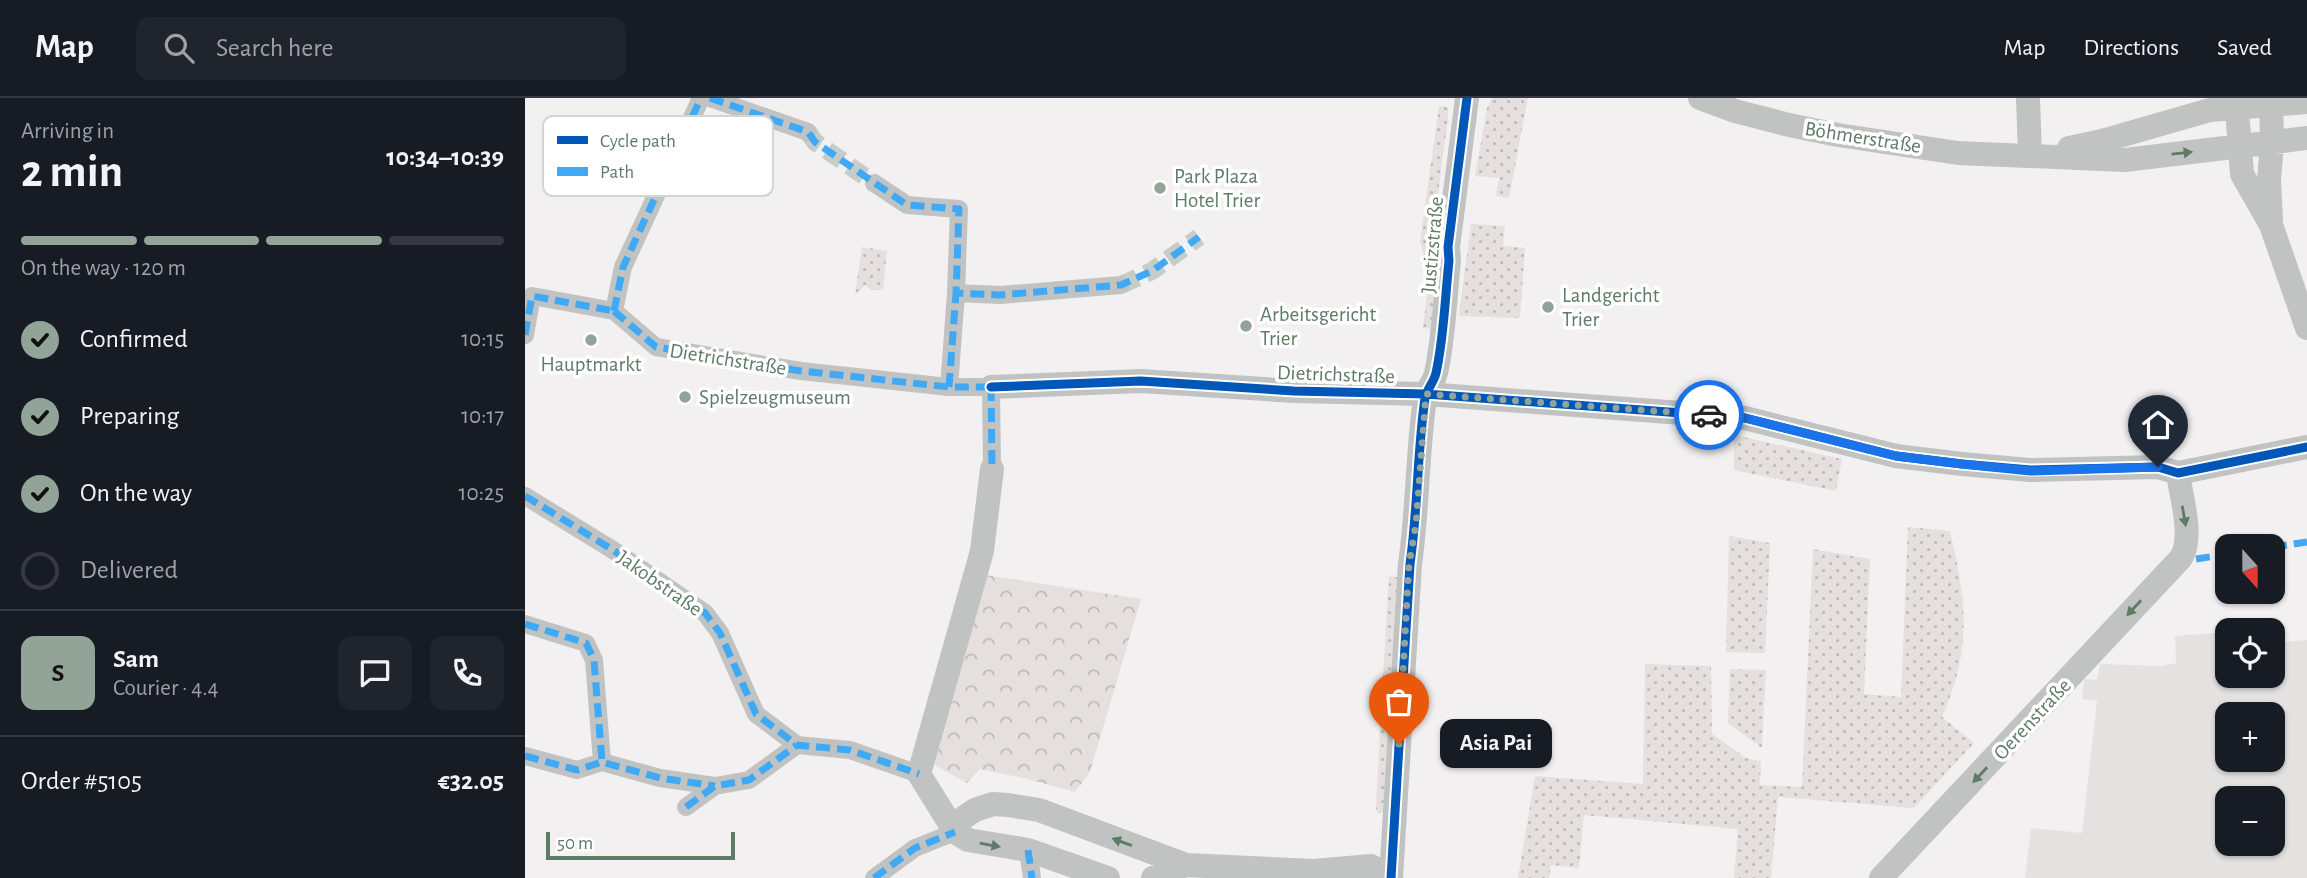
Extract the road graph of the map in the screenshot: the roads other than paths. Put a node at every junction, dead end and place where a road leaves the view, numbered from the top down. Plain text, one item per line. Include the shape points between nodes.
1 (701, 98) edge
2 (710, 98) edge
3 (1467, 98) edge
4 (1700, 98) edge
5 (2028, 98) edge
6 (2191, 98) edge
7 (2271, 101) edge
8 (2307, 102) edge
9 (2236, 103) edge
10 (693, 116) edge
11 (762, 116) edge
12 (773, 120) edge
13 (2173, 120) junction
14 (808, 132) tunnel mouth
15 (2307, 138) edge
16 (2272, 142) junction
17 (2239, 146) junction
18 (2030, 155) junction
19 (874, 183) tunnel mouth
20 (656, 196) edge
21 (2271, 225) junction
22 (1121, 285) tunnel mouth
23 (955, 293) junction
24 (529, 295) edge
25 (614, 311) junction
26 (2307, 328) edge
27 (525, 335) edge
28 (949, 387) junction
29 (991, 387) junction
30 (1426, 394) junction
31 (2307, 447) edge
32 (992, 469) joint
33 (2178, 472) junction
34 (525, 496) edge
35 (525, 624) edge
36 (797, 745) junction
37 (525, 756) edge
38 (602, 762) junction
39 (919, 774) junction
40 (715, 786) junction
41 (686, 807) dead end
42 (1393, 821) junction
43 (955, 832) junction
44 (1028, 850) junction
45 (1186, 865) junction
46 (1342, 870) junction
47 (874, 878) edge
48 (1032, 878) edge
49 (1108, 878) edge
50 (1153, 878) edge
51 (1382, 878) edge
52 (1391, 878) edge
53 (1881, 878) edge

1 - 10 street
2 - 11 street
3 - 30 street, Justizstraße via 1436,376
4 - 18 street, Böhmerstraße via 1838,135 1958,153
5 - 18 street
6 - 13 street
7 - 8 street, Böhmerstraße
7 - 9 street, Böhmerstraße
7 - 16 street
9 - 13 street, Böhmerstraße
9 - 17 street
12 - 14 street
13 - 18 street, Böhmerstraße via 2102,141
15 - 16 street, Böhmerstraße
16 - 17 street, Böhmerstraße
16 - 21 street
18 -> 17 street, Böhmerstraße via 2125,160
17 - 21 street via 2242,174
19 - 23 street via 907,205 959,209
20 - 25 street via 623,267
21 - 26 street
22 - 23 street via 1000,295
23 - 28 street
24 - 25 street
24 - 27 street
25 - 28 street, Dietrichstraße via 656,347 801,371
28 - 29 street, Dietrichstraße
29 - 30 street, Dietrichstraße via 1141,381
29 - 32 street
30 - 33 street, Dietrichstraße via 1745,418 1896,456 1962,464 2030,471 2158,467
30 - 42 street, Justizstraße via 1409,564
31 - 33 street, Dietrichstraße
32 - 39 street via 982,551
33 -> 53 street, Oerenstraße via 2187,536 2181,558
34 - 36 street, Jakobstraße via 705,614 720,633 756,713
35 - 38 street via 586,643 594,660
36 - 39 street via 850,750
36 - 40 street via 749,780
37 - 38 street via 577,770
38 - 40 street via 660,778
39 - 43 street
40 - 41 street
42 - 46 street via 1387,839 1375,851
42 - 52 street, Justizstraße
43 -> 44 street via 968,840
45 -> 43 street via 1039,810 1008,805 975,810
43 - 47 street via 915,848
44 - 48 street
44 - 49 street
45 - 46 street
45 - 50 street
46 - 51 street via 1371,866

